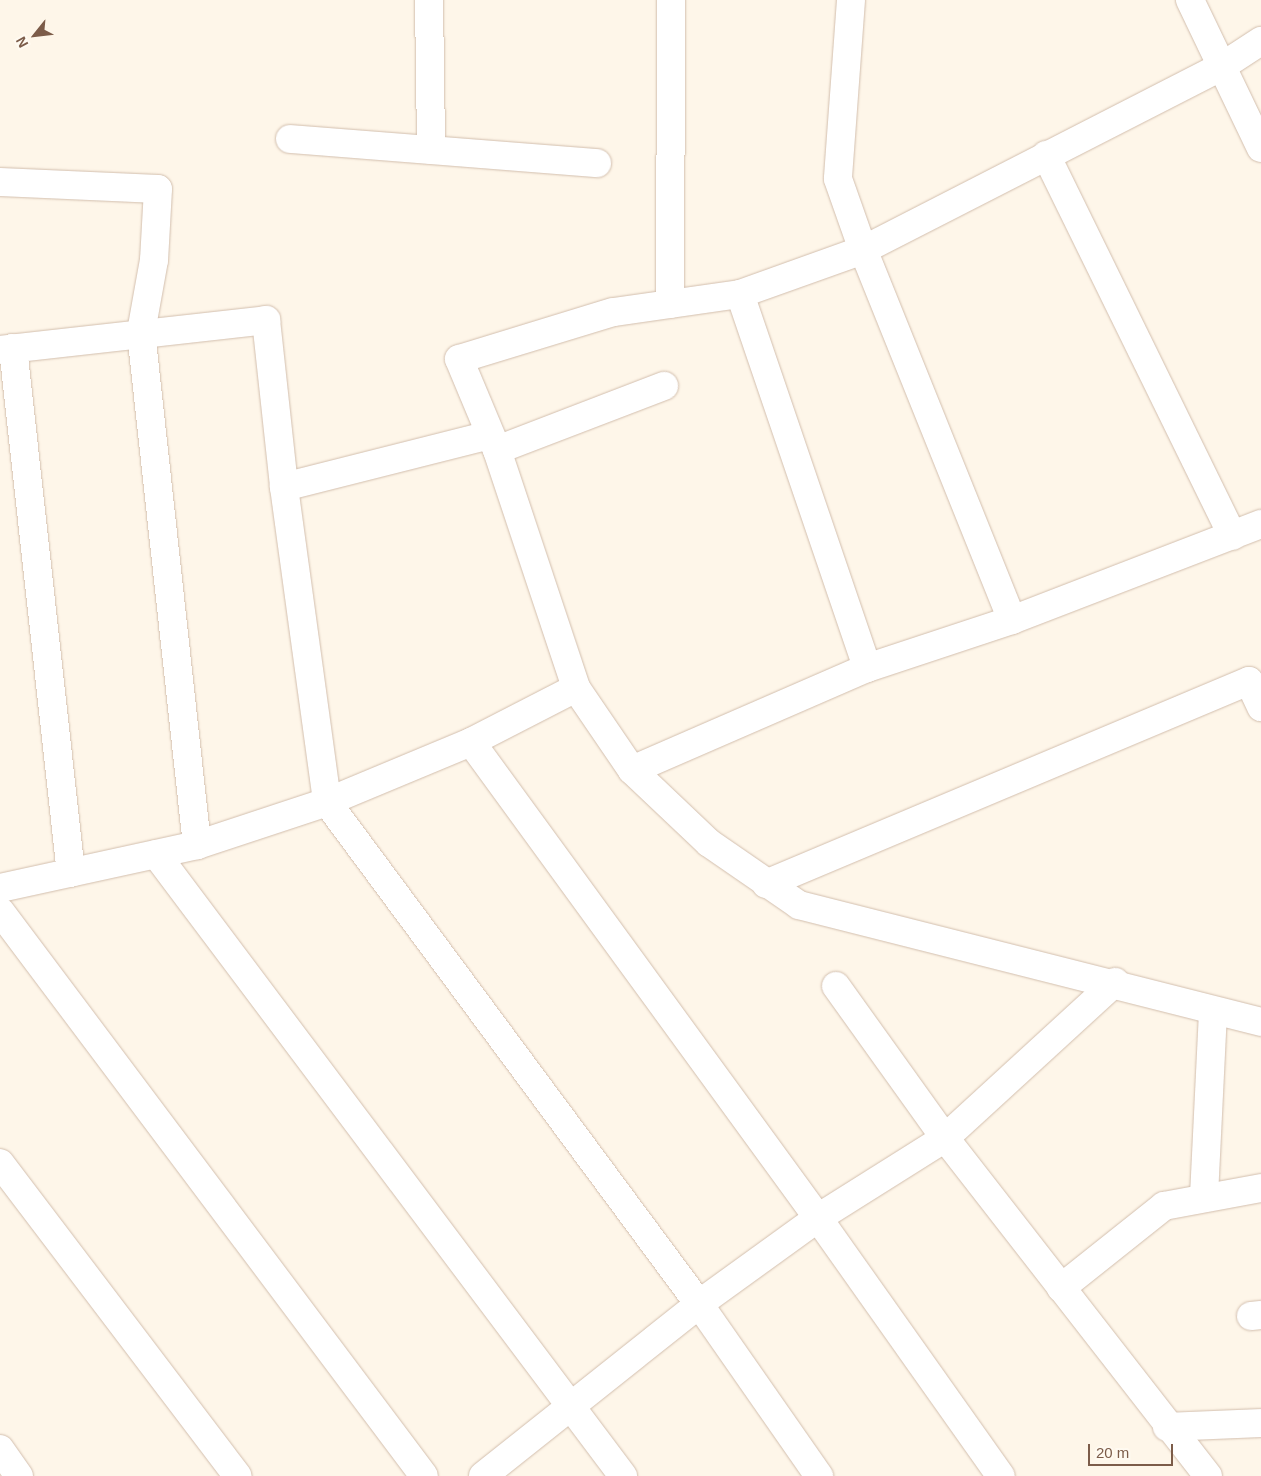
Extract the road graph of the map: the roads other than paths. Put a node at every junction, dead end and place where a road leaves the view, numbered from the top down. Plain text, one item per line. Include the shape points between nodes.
1 (429, 0) edge
2 (671, 0) edge
3 (851, 0) edge
4 (1190, 0) edge
5 (1261, 41) edge
6 (1221, 67) junction
7 (290, 139) dead end
8 (1261, 148) edge
9 (431, 150) junction
10 (1046, 156) junction
11 (597, 163) dead end
12 (0, 182) edge
13 (862, 250) junction
14 (740, 294) junction
15 (670, 304) junction
16 (141, 332) junction
17 (6, 349) edge
18 (664, 386) dead end
19 (493, 443) junction
20 (284, 487) junction
21 (1261, 524) edge
22 (1233, 536) junction
23 (1012, 620) junction
24 (867, 668) junction
25 (1255, 679) edge
26 (576, 688) junction
27 (1261, 707) edge
28 (471, 742) junction
29 (632, 770) junction
30 (327, 802) junction
31 (197, 845) junction
32 (156, 854) junction
33 (71, 873) junction
34 (766, 884) junction
35 (0, 888) edge
36 (0, 911) edge
37 (1114, 982) junction
38 (836, 986) dead end
39 (1213, 1011) junction
40 (1261, 1022) edge
41 (945, 1138) junction
42 (0, 1163) edge
43 (1261, 1188) edge
44 (1204, 1196) junction
45 (818, 1218) junction
46 (1060, 1288) junction
47 (698, 1304) junction
48 (570, 1409) junction
49 (1261, 1424) edge
50 (1168, 1427) junction
51 (0, 1449) edge
52 (20, 1476) edge
53 (238, 1476) edge
54 (424, 1476) edge
55 (483, 1476) edge
56 (623, 1476) edge
57 (819, 1476) edge
58 (1001, 1476) edge
59 (1208, 1476) edge

1 - 9 street
2 - 15 street
3 - 13 street via 838,179
4 - 6 street
5 - 6 street
6 - 8 street
6 - 10 street
7 - 9 street
9 - 11 street
10 - 13 street
10 - 22 street
12 - 16 street via 158,189 154,260
13 - 14 street
13 - 23 street
14 - 15 street
14 - 24 street
15 - 19 street via 613,312 459,359
16 - 17 street
16 - 20 street via 266,320
16 - 31 street
17 - 33 street
18 - 19 street
19 - 20 street
19 - 26 street
20 - 30 street
21 - 22 street
22 - 23 street
23 - 24 street
24 - 29 street
25 - 27 street
25 - 34 street
26 - 28 street
26 - 29 street
28 - 30 street
28 - 45 street
29 - 34 street via 709,843
30 - 31 street
30 - 47 street
31 - 32 street
32 - 33 street
32 - 48 street
33 - 35 street
34 - 37 street via 800,904
36 - 54 street
37 - 39 street
37 - 41 street
38 - 41 street
39 - 40 street
39 - 44 street
41 - 45 street
41 - 46 street
42 - 53 street
43 - 44 street
44 - 46 street via 1164,1206
45 - 47 street
45 - 58 street
46 - 50 street
47 - 48 street
47 - 57 street
48 - 55 street
48 - 56 street
49 - 50 street
50 - 59 street
51 - 52 street

